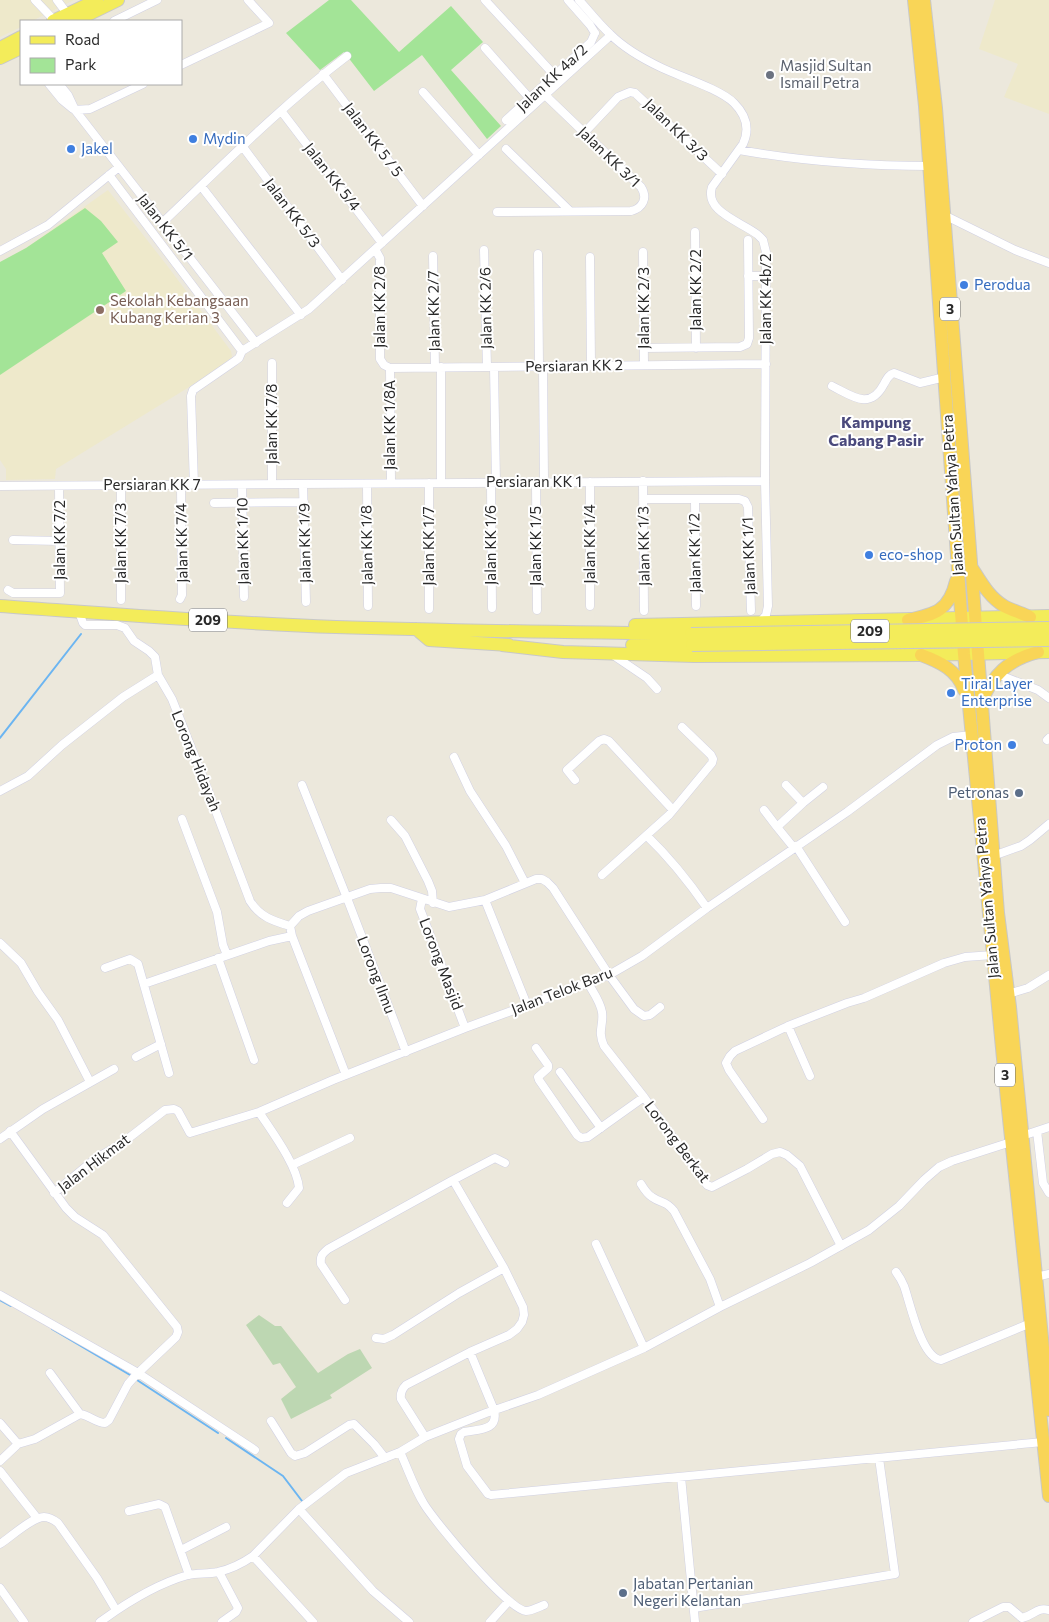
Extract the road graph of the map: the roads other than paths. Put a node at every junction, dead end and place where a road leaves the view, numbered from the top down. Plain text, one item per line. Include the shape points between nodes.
1 (35, 0) edge
2 (57, 0) edge
3 (97, 0) edge
4 (118, 0) edge
5 (157, 0) edge
6 (248, 0) edge
7 (484, 0) edge
8 (568, 0) edge
9 (579, 0) edge
10 (914, 0) edge
11 (924, 0) edge
12 (72, 19) edge
13 (53, 20) edge
14 (116, 20) edge
15 (594, 33) junction
16 (609, 34) junction
17 (20, 43) edge
18 (0, 48) edge
19 (485, 48) dead end
20 (347, 56) dead end
21 (0, 58) edge
22 (182, 65) edge
23 (323, 74) junction
24 (557, 79) junction
25 (50, 85) edge
26 (60, 85) edge
27 (141, 85) edge
28 (423, 92) dead end
29 (545, 95) junction
30 (532, 102) junction
31 (75, 110) junction
32 (282, 112) junction
33 (506, 120) dead end
34 (584, 133) junction
35 (243, 147) junction
36 (506, 149) dead end
37 (739, 150) junction
38 (479, 155) junction
39 (930, 166) junction
40 (120, 169) junction
41 (722, 174) junction
42 (110, 177) junction
43 (201, 186) junction
44 (423, 206) junction
45 (150, 207) junction
46 (570, 211) junction
47 (497, 212) dead end
48 (140, 215) junction
49 (944, 215) junction
50 (162, 223) junction
51 (695, 232) dead end
52 (748, 240) dead end
53 (382, 243) junction
54 (375, 249) junction
55 (484, 250) dead end
56 (0, 252) edge
57 (643, 252) dead end
58 (538, 254) dead end
59 (433, 256) dead end
60 (590, 257) dead end
61 (1049, 263) edge
62 (748, 276) junction
63 (766, 276) junction
64 (342, 280) junction
65 (301, 315) junction
66 (256, 343) junction
67 (644, 348) junction
68 (699, 348) junction
69 (242, 351) junction
70 (272, 363) dead end
71 (702, 364) junction
72 (766, 364) junction
73 (644, 365) junction
74 (387, 366) junction
75 (491, 366) junction
76 (541, 366) junction
77 (591, 366) junction
78 (438, 367) junction
79 (945, 377) junction
80 (832, 386) dead end
81 (765, 480) junction
82 (643, 481) junction
83 (540, 482) junction
84 (590, 482) junction
85 (391, 483) junction
86 (429, 483) junction
87 (442, 483) junction
88 (494, 483) junction
89 (242, 484) junction
90 (272, 484) junction
91 (303, 484) junction
92 (367, 484) junction
93 (121, 485) junction
94 (181, 485) junction
95 (194, 485) junction
96 (0, 486) edge
97 (60, 486) junction
98 (643, 499) junction
99 (695, 499) junction
100 (304, 502) junction
101 (214, 503) dead end
102 (242, 503) junction
103 (13, 540) dead end
104 (60, 541) junction
105 (971, 566) junction
106 (958, 570) junction
107 (8, 590) dead end
108 (244, 597) dead end
109 (180, 599) dead end
110 (121, 600) dead end
111 (306, 602) dead end
112 (0, 606) edge
113 (368, 606) dead end
114 (590, 606) dead end
115 (696, 606) dead end
116 (768, 606) junction
117 (492, 608) dead end
118 (429, 609) dead end
119 (537, 610) dead end
120 (644, 611) dead end
121 (751, 611) dead end
122 (79, 612) junction
123 (1049, 616) edge
124 (1016, 617) junction
125 (1030, 617) junction
126 (975, 618) junction
127 (961, 619) junction
128 (908, 620) junction
129 (929, 620) junction
130 (760, 622) junction
131 (782, 622) junction
132 (1049, 628) edge
133 (416, 629) junction
134 (500, 631) junction
135 (692, 640) junction
136 (1049, 640) edge
137 (502, 645) junction
138 (1044, 652) edge
139 (610, 653) junction
140 (1013, 653) junction
141 (940, 654) junction
142 (964, 654) junction
143 (977, 654) junction
144 (921, 655) junction
145 (997, 674) junction
146 (158, 675) junction
147 (657, 689) dead end
148 (1049, 698) edge
149 (975, 703) junction
150 (682, 727) dead end
151 (972, 734) junction
152 (454, 757) dead end
153 (575, 780) dead end
154 (786, 784) dead end
155 (302, 785) dead end
156 (823, 787) dead end
157 (0, 791) edge
158 (804, 803) junction
159 (673, 810) junction
160 (764, 810) dead end
161 (182, 819) dead end
162 (391, 820) dead end
163 (1049, 824) edge
164 (778, 827) junction
165 (647, 836) junction
166 (795, 847) junction
167 (993, 856) junction
168 (602, 875) dead end
169 (525, 883) junction
170 (347, 898) junction
171 (422, 899) junction
172 (485, 900) junction
173 (433, 903) junction
174 (707, 908) junction
175 (845, 922) dead end
176 (290, 926) junction
177 (292, 936) junction
178 (0, 943) edge
179 (228, 955) junction
180 (993, 955) junction
181 (218, 958) junction
182 (105, 968) dead end
183 (1049, 975) edge
184 (609, 976) junction
185 (588, 983) junction
186 (144, 984) junction
187 (1008, 994) junction
188 (527, 1005) junction
189 (660, 1007) dead end
190 (1010, 1007) junction
191 (999, 1016) junction
192 (788, 1026) junction
193 (465, 1028) junction
194 (161, 1044) junction
195 (536, 1048) dead end
196 (406, 1052) junction
197 (136, 1057) dead end
198 (254, 1060) dead end
199 (114, 1069) dead end
200 (560, 1072) dead end
201 (169, 1073) dead end
202 (346, 1075) junction
203 (810, 1076) dead end
204 (90, 1082) junction
205 (644, 1097) junction
206 (260, 1112) junction
207 (763, 1119) dead end
208 (1049, 1127) edge
209 (601, 1128) junction
210 (10, 1131) junction
211 (1037, 1131) junction
212 (190, 1133) joint
213 (350, 1138) dead end
214 (0, 1139) edge
215 (1017, 1139) junction
216 (504, 1163) dead end
217 (292, 1165) junction
218 (453, 1180) junction
219 (641, 1184) dead end
220 (54, 1193) junction
221 (1049, 1193) edge
222 (287, 1203) dead end
223 (596, 1244) dead end
224 (840, 1246) junction
225 (504, 1268) junction
226 (896, 1272) dead end
227 (1049, 1274) edge
228 (1036, 1277) junction
229 (0, 1295) edge
230 (345, 1300) dead end
231 (720, 1307) junction
232 (1031, 1324) junction
233 (376, 1338) dead end
234 (644, 1348) junction
235 (470, 1352) junction
236 (50, 1373) dead end
237 (138, 1373) junction
238 (494, 1410) junction
239 (1049, 1410) edge
240 (80, 1414) junction
241 (271, 1421) dead end
242 (0, 1423) edge
243 (425, 1438) junction
244 (1043, 1442) junction
245 (18, 1444) junction
246 (255, 1450) dead end
247 (400, 1452) junction
248 (385, 1458) junction
249 (879, 1458) junction
250 (0, 1461) edge
251 (0, 1470) edge
252 (681, 1477) junction
253 (1049, 1496) edge
254 (299, 1509) junction
255 (130, 1511) dead end
256 (37, 1518) junction
257 (226, 1527) dead end
258 (0, 1544) edge
259 (181, 1550) junction
260 (253, 1556) junction
261 (219, 1572) junction
262 (189, 1575) junction
263 (0, 1588) edge
264 (509, 1601) junction
265 (544, 1605) dead end
266 (694, 1608) junction
267 (116, 1610) junction
268 (1049, 1610) edge
269 (24, 1622) edge
270 (100, 1622) edge
271 (222, 1622) edge
272 (313, 1622) edge
273 (409, 1622) edge
274 (490, 1622) edge
275 (695, 1622) edge
276 (972, 1622) edge

1 - 13 street
2 - 12 street
3 - 12 main road
4 - 12 main road
5 - 14 street
6 - 22 street via 269,23
7 - 24 street
8 - 15 street, Jalan KK 4a/2
9 - 16 street, Jalan KK 4b/2
10 - 39 highway, Jalan Sultan Yahya Petra / 3
11 - 49 highway, Jalan Sultan Yahya Petra / 3
15 - 16 street
15 - 24 street, Jalan KK 4a/2 via 591,42
16 - 24 street
16 - 37 street, Jalan KK 4b/2 via 662,68 732,101 740,110 747,128
17 - 18 main road
17 - 21 main road
19 - 30 street
20 - 23 street
23 - 32 street
23 - 44 street, Jalan KK 5 / 5
24 - 29 street
24 - 30 street, Jalan KK 4a/2
25 - 31 street, Jalan KK 5/1
26 - 31 street, Jalan KK 5/1
27 - 31 street via 90,109
28 - 38 street
29 - 30 street
29 - 34 street, Jalan KK 3/1
30 - 33 street, Jalan KK 4a/2
30 - 38 street
31 - 40 street, Jalan KK 5/1
32 - 35 street
32 - 53 street, Jalan KK 5/4
34 - 41 street, Jalan KK 3/3 via 618,97 635,93
34 - 46 street, Jalan KK 3/1 via 641,187 645,196 641,206 631,211
35 - 43 street
35 - 64 street, Jalan KK 5/3
36 - 46 street
37 - 39 street via 781,158
37 - 41 street, Jalan KK 4b/2
38 - 44 street
39 - 79 highway, Jalan Sultan Yahya Petra / 3
40 - 42 street
40 - 45 street, Jalan KK 5/1
41 - 63 street, Jalan KK 4b/2 via 712,187 711,200 720,211 763,240
42 - 48 street
42 - 56 street via 48,224
43 - 50 street
43 - 65 street
44 - 53 street
45 - 48 street
45 - 50 street, Jalan KK 5/1
46 - 47 street, Jalan KK 3/1
48 - 69 street
49 - 61 street
49 - 105 highway, Jalan Sultan Yahya Petra / 3
50 - 66 street, Jalan KK 5/1
51 - 68 street, Jalan KK 2/2
52 - 62 street
53 - 54 street
54 - 64 street
54 - 74 street, Jalan KK 2/8 via 380,258 380,359
55 - 75 street, Jalan KK 2/6
57 - 67 street, Jalan KK 2/3
58 - 76 street, Jalan KK 1/5
59 - 78 street, Jalan KK 2/7
60 - 77 street
62 - 63 street
62 - 68 street via 747,344
63 - 72 street, Jalan KK 4b/2
64 - 65 street
65 - 66 street
66 - 69 street
67 - 68 street
67 - 73 street, Jalan KK 2/3
68 - 71 street, Jalan KK 2/2
69 - 95 street via 236,362 194,390 191,396
70 - 90 street, Jalan KK 7/8
71 - 72 street, Persiaran KK 2
71 - 73 street, Persiaran KK 2
72 - 81 street, Jalan KK 4b/2
73 - 77 street, Persiaran KK 2
74 - 78 street, Persiaran KK 2
74 - 85 street, Jalan KK 1/8A
75 - 76 street, Persiaran KK 2
75 - 78 street, Persiaran KK 2
75 - 88 street, Jalan KK 2/6
76 - 77 street, Persiaran KK 2
76 - 83 street, Jalan KK 1/5
78 - 87 street, Jalan KK 2/7
79 - 80 street via 920,383 891,374 877,395 869,400 859,399
79 - 106 highway, Jalan Sultan Yahya Petra / 3
81 - 82 street, Persiaran KK 1
81 - 116 street, Jalan KK 4b/2
82 - 84 street, Persiaran KK 1
82 - 98 street, Jalan KK 1/3
83 - 84 street, Persiaran KK 1
83 - 88 street, Persiaran KK 1
83 - 119 street, Jalan KK 1/5
84 - 114 street, Jalan KK 1/4
85 - 86 street, Persiaran KK 1
85 - 92 street, Persiaran KK 1
86 - 87 street, Persiaran KK 1
86 - 118 street, Jalan KK 1/7
87 - 88 street, Persiaran KK 1
88 - 117 street, Jalan KK 1/6
89 - 90 street, Persiaran KK 7
89 - 95 street, Persiaran KK 7
89 - 102 street, Jalan KK 1/10
90 - 91 street, Persiaran KK 7
91 - 92 street, Persiaran KK 1
91 - 100 street, Jalan KK 1/9
92 - 113 street, Jalan KK 1/8
93 - 94 street, Persiaran KK 7
93 - 97 street, Persiaran KK 7
93 - 110 street, Jalan KK 7/3
94 - 95 street, Persiaran KK 7
94 - 109 street, Jalan KK 7/4
96 - 97 street, Persiaran KK 7
97 - 104 street, Jalan KK 7/2
98 - 99 street
98 - 120 street, Jalan KK 1/3
99 - 115 street, Jalan KK 1/2
99 - 121 street, Jalan KK 1/1 via 745,501 748,507
100 - 102 street
100 - 111 street, Jalan KK 1/9
101 - 102 street
102 - 108 street, Jalan KK 1/10
103 - 104 street
104 - 107 street, Jalan KK 7/2 via 60,593 14,593
105 - 125 highway via 995,599
105 - 126 highway, Jalan Sultan Yahya Petra / 3
106 - 127 highway, Jalan Sultan Yahya Petra / 3
106 - 128 highway via 954,590 944,606 937,612
112 - 122 main road, 209
116 - 130 street, Jalan KK 4b/2
116 - 131 street
122 - 133 main road, 209
122 - 146 street, Lorong Hidayah via 86,625 125,628 134,641 155,657
123 - 125 main road
124 - 125 main road
124 - 126 main road
124 - 140 main road via 1008,626 1003,640 1003,646
126 - 127 main road
126 - 143 highway, Jalan Sultan Yahya Petra / 3
127 - 129 main road
127 - 142 highway, Jalan Sultan Yahya Petra / 3
128 - 129 main road
128 - 131 main road
129 - 141 main road via 942,633 944,640
130 - 131 main road
130 - 134 main road
132 - 135 main road, 209, bridge
133 - 134 main road, 209
133 - 137 main road, 209 via 429,640
134 - 135 main road, 209
135 - 136 main road, 209, bridge
135 - 137 main road, 209
137 - 139 main road
138 - 140 main road
138 - 145 highway via 1017,660
139 - 144 main road
139 - 147 street via 647,678
140 - 143 main road
141 - 142 main road
141 - 144 main road
142 - 143 main road
142 - 149 highway, Jalan Sultan Yahya Petra / 3
143 - 149 highway, Jalan Sultan Yahya Petra / 3
144 - 149 highway via 938,661 958,677
145 - 148 street via 1038,690
145 - 149 highway
146 - 157 street via 123,697 28,776
146 - 176 street, Lorong Hidayah via 172,699 250,901 263,916
149 - 151 highway, Jalan Sultan Yahya Petra / 3
149 - 167 highway, Jalan Sultan Yahya Petra / 3
150 - 159 street via 713,759
151 - 166 street, Jalan Telok Baru via 953,737 937,745
151 - 180 highway, Jalan Sultan Yahya Petra / 3
152 - 169 street
153 - 159 street via 568,770 604,739
154 - 158 street
155 - 170 street, Lorong Ilmu
156 - 158 street
158 - 164 street
159 - 165 street
160 - 164 street
161 - 179 street via 217,912
162 - 173 street via 405,836 428,881
163 - 167 street via 1020,846
164 - 166 street
165 - 168 street
165 - 174 street via 675,865
166 - 174 street, Jalan Telok Baru
166 - 175 street
167 - 187 highway, Jalan Sultan Yahya Petra / 3
169 - 172 street
169 - 184 street via 536,879 547,882
170 - 171 street via 370,890 392,888
170 - 176 street via 308,911
170 - 196 street, Lorong Ilmu
171 - 173 street
171 - 193 street, Lorong Masjid via 420,909
172 - 173 street via 449,907
172 - 188 street
174 - 184 street, Jalan Telok Baru
176 - 177 street
177 - 179 street
177 - 202 street
178 - 204 street via 21,963 58,1020
179 - 181 street
180 - 191 highway, Jalan Sultan Yahya Petra / 3
180 - 192 street via 965,957 944,963
181 - 186 street
181 - 198 street
182 - 186 street via 130,959 140,969
183 - 187 street via 1020,992
184 - 185 street, Jalan Telok Baru
184 - 189 street via 639,1014 650,1015
185 - 188 street, Jalan Telok Baru
185 - 205 street, Lorong Berkat via 602,1010 600,1038
186 - 194 street
187 - 190 highway, Jalan Sultan Yahya Petra / 3
188 - 193 street, Jalan Telok Baru
190 - 191 highway via 1006,1017
190 - 215 highway, Jalan Sultan Yahya Petra / 3
191 - 215 highway, Jalan Sultan Yahya Petra / 3
192 - 203 street
192 - 207 street via 735,1052 726,1063
193 - 196 street, Jalan Telok Baru
194 - 197 street
194 - 201 street
195 - 209 street via 548,1065 539,1075 539,1080 577,1135 585,1138
196 - 202 street, Jalan Telok Baru
199 - 204 street
200 - 209 street
202 - 206 street, Jalan Telok Baru
204 - 210 street
205 - 209 street
205 - 224 street, Lorong Berkat via 710,1187 772,1154 787,1154 800,1166
206 - 212 street, Jalan Telok Baru
206 - 217 street
208 - 211 street
210 - 214 street
210 - 220 street, Jalan Hikmat
211 - 215 street
211 - 221 street via 1043,1183
212 - 220 street, Jalan Hikmat via 178,1111 165,1110 121,1144 95,1159
213 - 217 street
215 - 224 street via 940,1167 869,1230
215 - 228 highway, Jalan Sultan Yahya Petra / 3
215 - 232 highway, Jalan Sultan Yahya Petra / 3
216 - 218 street via 495,1158
217 - 222 street via 299,1188
218 - 225 street
218 - 230 street via 323,1253 321,1264
219 - 231 street via 646,1192 674,1211 710,1279
220 - 237 street via 75,1217 103,1235 177,1327 176,1337
223 - 234 street
224 - 231 street
225 - 233 street via 393,1335
225 - 235 street via 522,1307 522,1322 509,1335
226 - 232 street via 905,1286 917,1328 930,1353 938,1360
227 - 228 street
228 - 239 highway, Jalan Sultan Yahya Petra / 3
229 - 237 street
231 - 234 street
232 - 244 highway, Jalan Sultan Yahya Petra / 3
234 - 238 street via 538,1395
235 - 238 street
235 - 243 street via 402,1389 401,1399
236 - 240 street
237 - 240 street via 105,1423
237 - 246 street
238 - 243 street
238 - 252 street via 492,1425 459,1436 467,1466 490,1495
240 - 245 street via 36,1439
241 - 248 street via 295,1456 354,1424
242 - 245 street
243 - 247 street
244 - 249 street
244 - 253 highway, Jalan Sultan Yahya Petra / 3
245 - 250 street
247 - 248 street
247 - 264 street via 424,1504 466,1558
248 - 254 street via 346,1474
249 - 252 street
249 - 266 street via 895,1574
251 - 256 street
252 - 266 street
254 - 260 street
254 - 273 street via 373,1592
255 - 259 street via 163,1505
256 - 258 street
256 - 267 street via 52,1518 58,1523
257 - 259 street
259 - 262 street
260 - 261 street
260 - 272 street
261 - 262 street
261 - 271 street via 238,1608
262 - 267 street via 159,1586
263 - 269 street
264 - 265 street via 524,1611
264 - 274 street
266 - 275 street
267 - 270 street
268 - 276 street via 1036,1610 1022,1618 1009,1607 1003,1607

